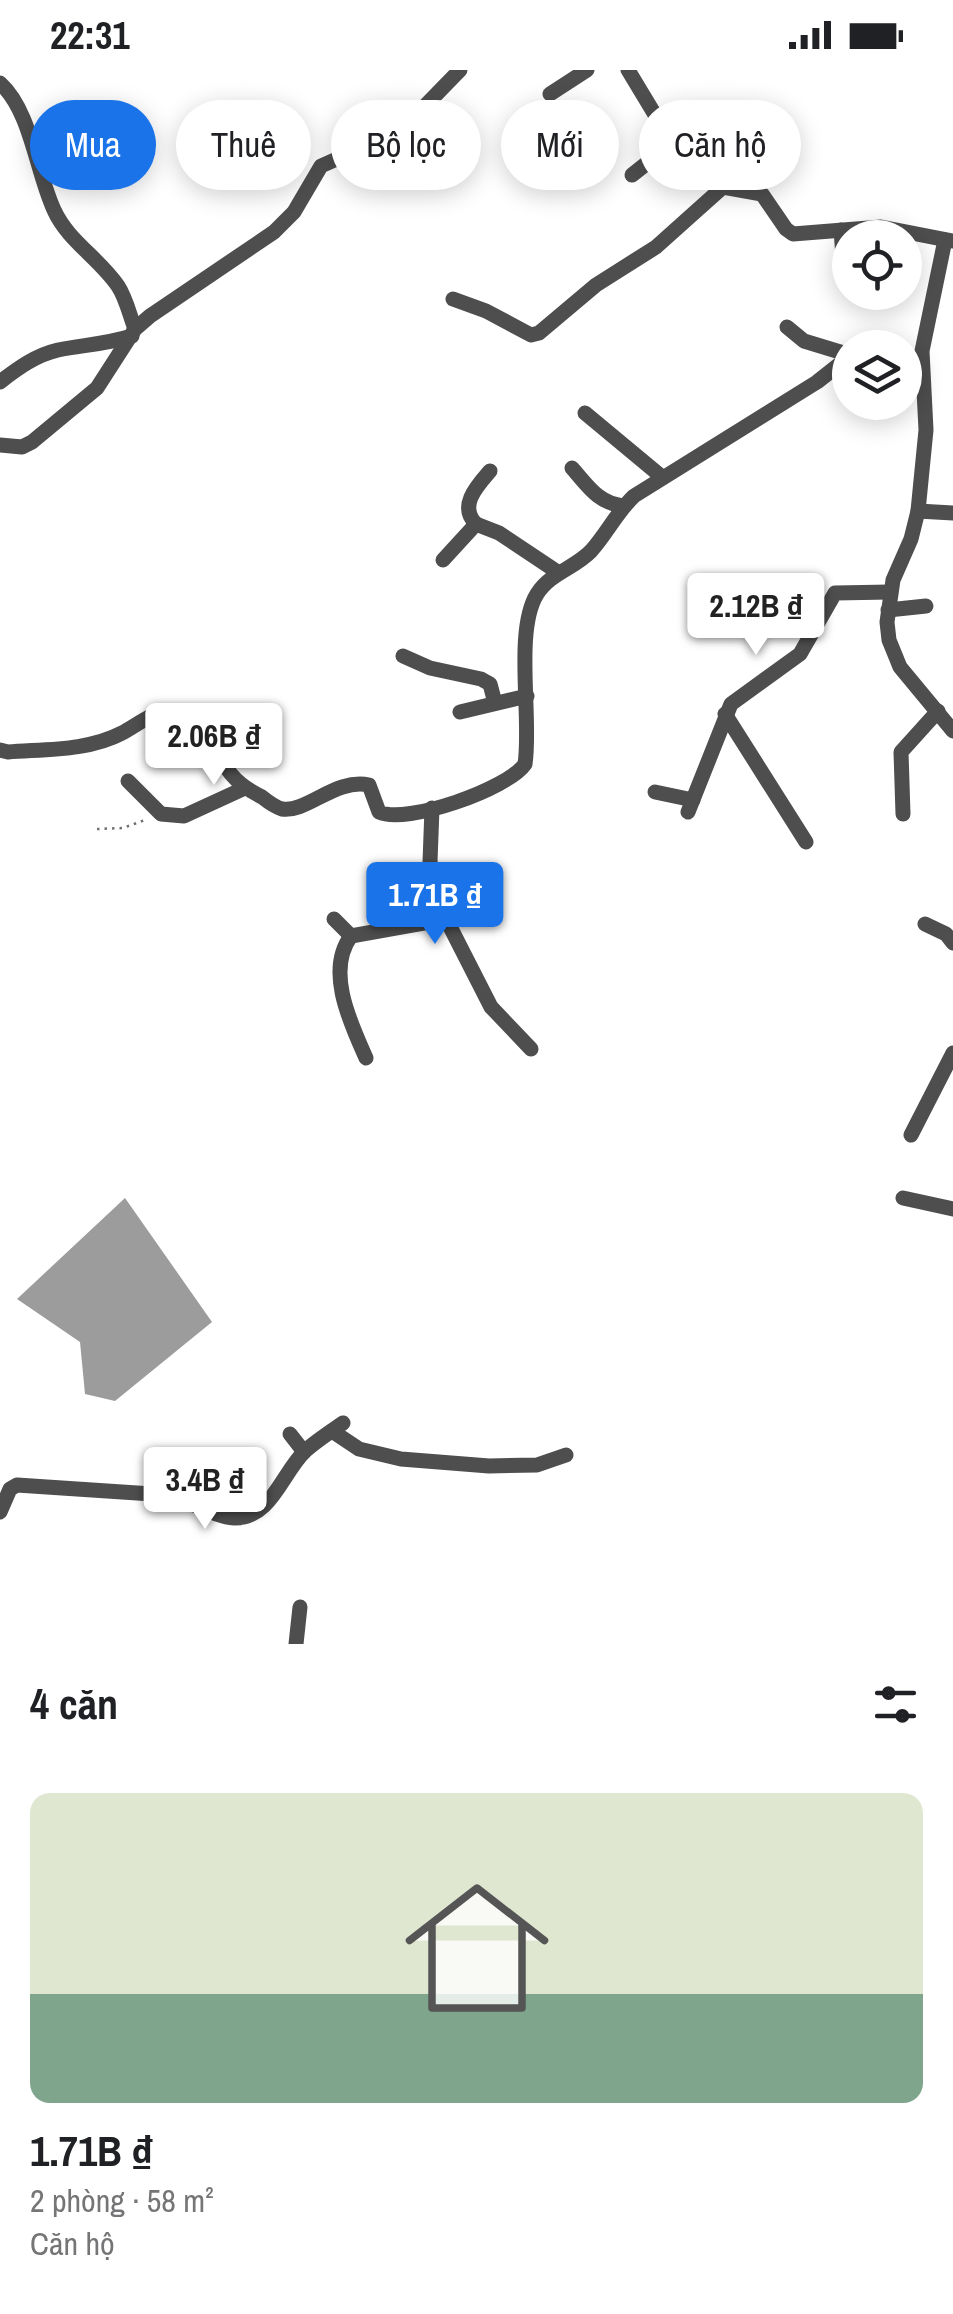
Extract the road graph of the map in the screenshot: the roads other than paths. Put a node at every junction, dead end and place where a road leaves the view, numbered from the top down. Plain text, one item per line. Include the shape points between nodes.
1 (460, 70) edge
2 (587, 70) edge
3 (628, 70) edge
4 (0, 83) edge
5 (550, 94) dead end
6 (646, 100) edge
7 (639, 169) edge
8 (632, 175) dead end
9 (720, 190) edge
10 (740, 190) edge
11 (832, 231) edge
12 (922, 235) edge
13 (949, 241) edge
14 (453, 299) dead end
15 (787, 327) dead end
16 (134, 333) junction
17 (832, 350) edge
18 (922, 370) joint
19 (832, 371) edge
20 (0, 382) edge
21 (584, 413) dead end
22 (0, 445) edge
23 (572, 468) dead end
24 (490, 471) dead end
25 (662, 477) junction
26 (623, 506) junction
27 (918, 511) junction
28 (953, 513) edge
29 (476, 524) junction
30 (443, 560) dead end
31 (559, 573) junction
32 (890, 592) junction
33 (926, 606) dead end
34 (888, 610) junction
35 (403, 656) dead end
36 (527, 696) junction
37 (495, 704) junction
38 (938, 711) junction
39 (460, 712) dead end
40 (725, 714) junction
41 (953, 731) edge
42 (0, 750) edge
43 (128, 781) dead end
44 (245, 788) junction
45 (655, 792) dead end
46 (432, 808) junction
47 (903, 814) dead end
48 (806, 842) dead end
49 (334, 919) dead end
50 (446, 919) junction
51 (925, 924) dead end
52 (352, 936) junction
53 (953, 943) edge
54 (532, 1048) dead end
55 (953, 1054) edge
56 (366, 1058) dead end
57 (911, 1135) dead end
58 (903, 1198) dead end
59 (953, 1208) edge
60 (290, 1434) dead end
61 (304, 1452) junction
62 (566, 1455) dead end
63 (0, 1474) edge
64 (10, 1489) junction
65 (0, 1512) edge
66 (300, 1606) dead end
67 (296, 1644) edge

1 - 16 street via 384,138 321,166 285,223
2 - 5 street
3 - 6 street
4 - 16 street via 19,107 54,210 120,288
7 - 8 street
9 - 14 street via 656,247 539,333 530,336
10 - 11 street via 762,194 793,234
12 - 13 street
13 - 18 street via 923,339
15 - 17 street
16 - 20 street via 56,350
16 - 22 street via 97,388 58,421 22,447
18 - 27 street via 926,430
19 - 25 street
21 - 25 street
23 - 26 street via 597,497
24 - 29 street via 468,506
25 - 26 street
26 - 31 street via 592,550
27 - 28 street
27 - 32 street
29 - 30 street
29 - 31 street
31 - 36 street via 530,611
32 - 34 street
32 - 40 street via 836,593 800,654 739,696
33 - 34 street
34 - 38 street via 894,656
35 - 37 street via 481,679 490,684
36 - 37 street
36 - 46 street via 526,754 518,774
37 - 39 street
38 - 41 street
38 - 47 street via 901,752
40 - 45 street via 691,806
40 - 48 street
42 - 44 street via 96,744 165,711 200,723
43 - 44 street via 161,814 184,816
44 - 46 street via 281,809 360,783 369,785 385,816
46 - 50 street via 430,862
49 - 52 street
50 - 52 street
50 - 54 street via 490,1007
51 - 53 street
52 - 56 street via 344,946 342,982 346,1014
55 - 57 street
58 - 59 street
60 - 61 street
61 - 62 street via 337,1427 360,1449 402,1459 537,1465
61 - 64 street via 252,1516 230,1518 167,1495
63 - 64 street
64 - 65 street
66 - 67 street

